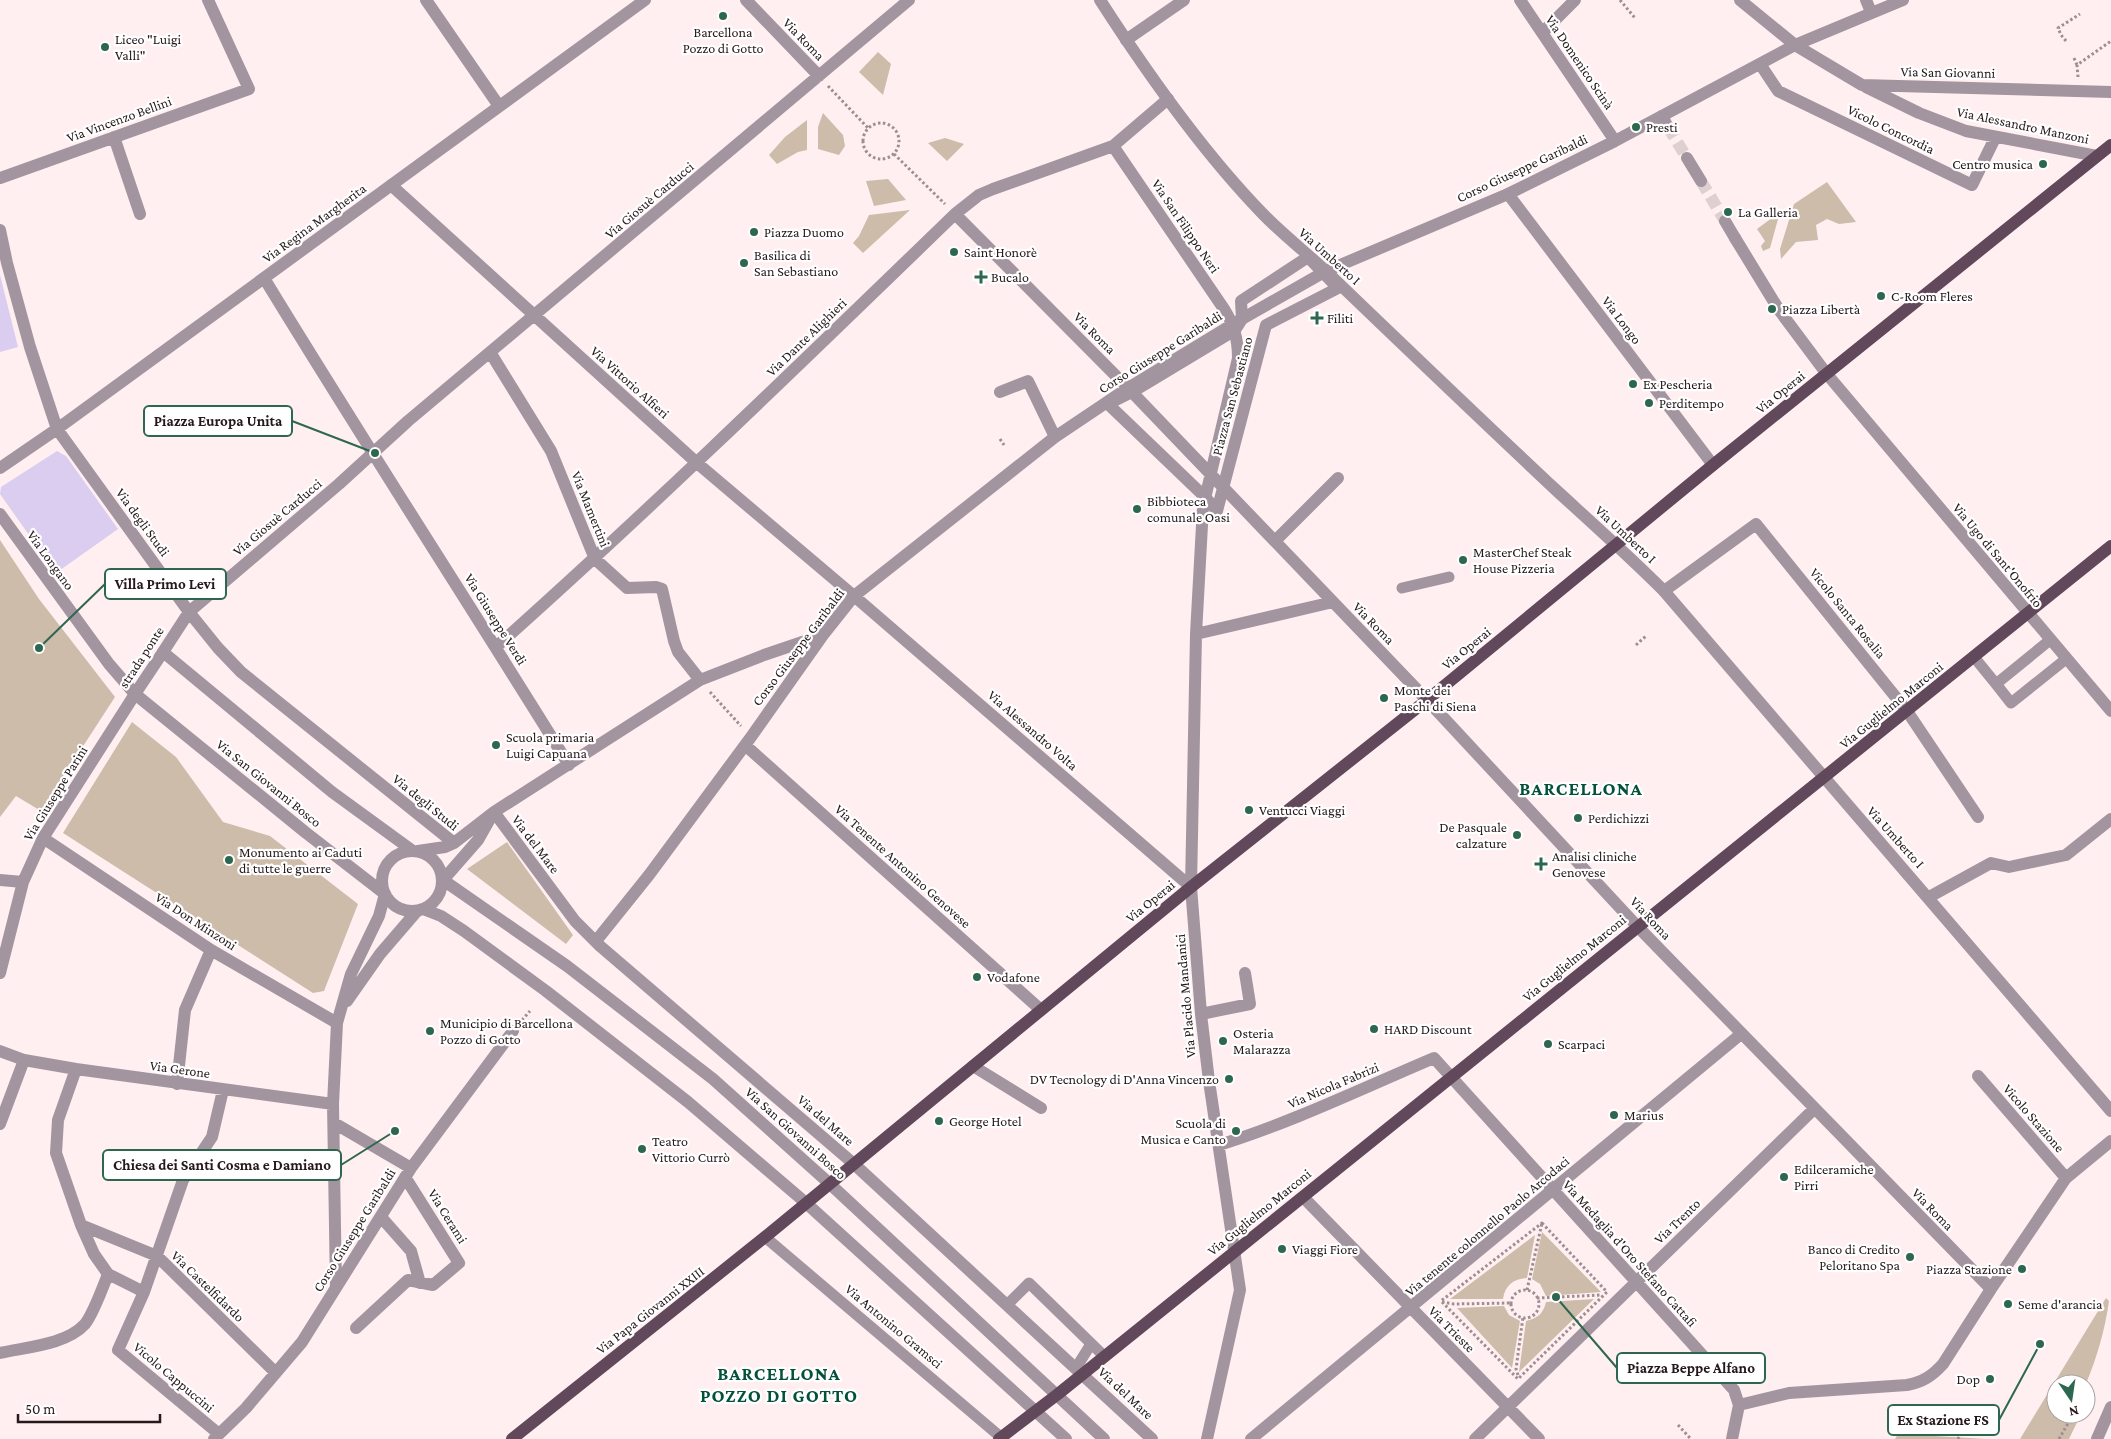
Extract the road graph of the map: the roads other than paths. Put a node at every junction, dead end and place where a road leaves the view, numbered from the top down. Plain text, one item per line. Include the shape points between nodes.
1 (208, 0) edge
2 (426, 0) edge
3 (645, 0) edge
4 (746, 0) edge
5 (909, 0) edge
6 (1100, 0) edge
7 (1184, 0) edge
8 (1520, 0) edge
9 (1575, 0) edge
10 (1740, 0) edge
11 (1903, 0) edge
12 (1869, 6) edge
13 (1543, 32) junction
14 (1126, 40) junction
15 (1795, 45) junction
16 (1760, 64) junction
17 (819, 76) junction
18 (1862, 85) junction
19 (2111, 92) edge
20 (1168, 99) junction
21 (499, 106) junction
22 (1662, 116) junction
23 (1668, 127) tunnel mouth
24 (114, 137) junction
25 (1996, 138) junction
26 (1615, 141) junction
27 (2111, 145) edge
28 (1113, 146) junction
29 (2097, 156) junction
30 (1687, 158) tunnel mouth
31 (0, 178) edge
32 (1701, 181) tunnel mouth
33 (391, 185) junction
34 (1508, 194) junction
35 (140, 214) dead end
36 (955, 214) junction
37 (1725, 221) tunnel mouth
38 (0, 230) edge
39 (1324, 272) junction
40 (264, 278) junction
41 (535, 316) junction
42 (1237, 324) junction
43 (490, 352) junction
44 (1826, 373) junction
45 (1130, 390) junction
46 (1000, 392) dead end
47 (57, 429) junction
48 (1055, 437) junction
49 (373, 453) junction
50 (697, 463) junction
51 (1713, 465) junction
52 (0, 468) edge
53 (1210, 475) junction
54 (1338, 478) dead end
55 (1223, 488) junction
56 (1206, 497) junction
57 (0, 514) edge
58 (1275, 541) junction
59 (1201, 544) joint
60 (1616, 544) junction
61 (2111, 546) edge
62 (595, 559) junction
63 (1450, 577) dead end
64 (1402, 588) dead end
65 (1664, 591) junction
66 (854, 596) junction
67 (1333, 602) junction
68 (189, 612) junction
69 (2028, 613) junction
70 (1196, 634) junction
71 (823, 635) junction
72 (2050, 640) junction
73 (496, 647) junction
74 (163, 652) junction
75 (1974, 657) junction
76 (2066, 659) junction
77 (700, 680) junction
78 (1996, 684) junction
79 (135, 694) junction
80 (1427, 700) junction
81 (1907, 710) junction
82 (2111, 711) edge
83 (119, 718) joint
84 (748, 741) junction
85 (569, 765) junction
86 (1823, 778) junction
87 (494, 812) junction
88 (1978, 817) dead end
89 (2111, 819) edge
90 (43, 838) junction
91 (454, 843) junction
92 (416, 851) junction
93 (0, 880) edge
94 (442, 880) junction
95 (23, 882) junction
96 (1191, 887) junction
97 (385, 894) junction
98 (1928, 897) junction
99 (420, 910) junction
100 (1637, 926) junction
101 (596, 941) junction
102 (211, 950) junction
103 (0, 973) edge
104 (1245, 973) dead end
105 (342, 1007) junction
106 (1041, 1010) junction
107 (1201, 1014) junction
108 (338, 1023) junction
109 (513, 1031) dead end
110 (1741, 1034) junction
111 (0, 1051) edge
112 (24, 1060) junction
113 (973, 1066) junction
114 (76, 1069) junction
115 (1978, 1076) dead end
116 (1451, 1077) junction
117 (177, 1084) junction
118 (223, 1090) junction
119 (333, 1104) junction
120 (1041, 1108) dead end
121 (1814, 1109) junction
122 (2111, 1110) edge
123 (334, 1123) junction
124 (0, 1124) edge
125 (2111, 1141) edge
126 (1219, 1145) junction
127 (854, 1164) junction
128 (408, 1172) junction
129 (2066, 1178) junction
130 (830, 1184) junction
131 (1553, 1190) junction
132 (1303, 1197) junction
133 (806, 1203) junction
134 (380, 1216) junction
135 (81, 1225) junction
136 (765, 1237) junction
137 (1235, 1251) junction
138 (156, 1256) junction
139 (108, 1274) junction
140 (1636, 1282) junction
141 (420, 1283) junction
142 (336, 1288) junction
143 (1991, 1289) junction
144 (144, 1292) junction
145 (1008, 1304) junction
146 (1411, 1309) junction
147 (356, 1328) dead end
148 (1091, 1344) junction
149 (0, 1353) edge
150 (1104, 1356) junction
151 (1080, 1371) junction
152 (276, 1373) junction
153 (1058, 1394) junction
154 (1739, 1405) junction
155 (1508, 1407) junction
156 (2111, 1407) edge
157 (1036, 1412) junction
158 (216, 1436) edge
159 (1001, 1438) edge
160 (512, 1439) edge
161 (1066, 1439) edge
162 (1104, 1439) edge
163 (1152, 1439) edge
164 (1207, 1439) edge
165 (1251, 1439) edge
166 (1475, 1439) edge
167 (1540, 1439) edge
168 (1732, 1439) edge
169 (2097, 1439) edge

1 - 24 street, Via Vincenzo Bellini via 249,89
2 - 21 street
3 - 21 street, Via Regina Margherita
4 - 17 street, Via Roma
5 - 17 street, Via Giosuè Carducci
6 - 14 street, Via Umberto I
7 - 14 street
8 - 13 street, Via Domenico Scinà
9 - 13 street
10 - 15 street, Via San Giovanni
11 - 12 street, Corso Giuseppe Garibaldi
12 - 15 street, Corso Giuseppe Garibaldi
13 - 26 street, Via Domenico Scinà
14 - 20 street, Via Umberto I
15 - 16 street, Corso Giuseppe Garibaldi
15 - 18 street, Via San Giovanni
16 - 22 street, Corso Giuseppe Garibaldi
16 - 25 street, Vicolo Concordia via 1778,91 1972,185
17 - 41 street, Via Giosuè Carducci
18 - 19 street, Via San Giovanni
18 - 25 street, Via Alessandro Manzoni via 1941,123
20 - 28 street, Via Dante Alighieri
20 - 39 street, Via Umberto I via 1231,179
21 - 33 street, Via Regina Margherita
22 - 23 street
22 - 26 street, Corso Giuseppe Garibaldi
24 - 31 street, Via Vincenzo Bellini
24 - 35 street
25 - 29 street, Via Alessandro Manzoni
26 - 34 street, Corso Giuseppe Garibaldi
27 - 29 main road, Via Operai
28 - 36 street, Via Dante Alighieri via 993,188
28 - 42 street, Via San Filippo Neri
29 - 44 main road, Via Operai
30 - 32 street
33 - 40 street, Via Regina Margherita
33 - 41 street, Via Vittorio Alfieri
34 - 39 street, Corso Giuseppe Garibaldi
34 - 51 street, Via Longo
36 - 45 street, Via Roma
36 - 50 street, Via Dante Alighieri
37 - 44 street via 1779,310
38 - 47 street, Via degli Studi via 30,347
39 - 42 street, Corso Giuseppe Garibaldi
39 - 42 street, Piazza San Sebastiano via 1308,258 1241,301
39 - 55 street, Piazza San Sebastiano via 1338,288 1266,326
39 - 60 street, Via Umberto I
40 - 47 street, Via Regina Margherita
40 - 49 street, Via Giuseppe Verdi
41 - 43 street, Via Giosuè Carducci
41 - 50 street, Via Vittorio Alfieri
42 - 45 street, Corso Giuseppe Garibaldi
42 - 53 street, Piazza San Sebastiano via 1238,358
43 - 49 street, Via Giosuè Carducci
43 - 62 street, Via Mamertini via 551,451
44 - 51 main road, Via Operai
44 - 69 street, Via Ugo di Sant'Onofrio
45 - 48 street, Corso Giuseppe Garibaldi
45 - 53 street, Via Roma
45 - 56 street, Piazza San Sebastiano via 1108,404
46 - 48 street via 1028,381
47 - 52 street, Via Regina Margherita
47 - 68 street, Via degli Studi
48 - 66 street, Corso Giuseppe Garibaldi
49 - 68 street, Via Giosuè Carducci
49 - 73 street, Via Giuseppe Verdi
50 - 62 street, Via Dante Alighieri
50 - 66 street, Via Vittorio Alfieri
51 - 60 main road, Via Operai
53 - 55 street, Via Roma
53 - 56 street, Piazza San Sebastiano
54 - 58 street
55 - 56 street, Piazza San Sebastiano via 1217,511
55 - 58 street, Via Roma
56 - 59 street, Piazza San Sebastiano
57 - 79 street, Via Longano via 109,664
58 - 67 street, Via Roma
59 - 70 street, Via Placido Mandanici
60 - 65 street, Via Umberto I
60 - 80 main road, Via Operai
61 - 69 main road, Via Guglielmo Marconi
62 - 73 street, Via Dante Alighieri
62 - 77 street, Via Mamertini via 627,588 662,589 676,647
63 - 64 lane
65 - 81 street, Vicolo Santa Rosalia via 1756,524
65 - 86 street, Via Umberto I
66 - 71 street, Corso Giuseppe Garibaldi
66 - 96 street, Via Alessandro Volta
67 - 70 street
67 - 80 street, Via Roma
68 - 74 street, strada ponte
68 - 91 street, Via degli Studi via 218,648 255,684
69 - 72 street, Via Ugo di Sant'Onofrio
69 - 75 main road, Via Guglielmo Marconi
70 - 96 street, Via Placido Mandanici
71 - 77 street
71 - 84 street, Corso Giuseppe Garibaldi
72 - 76 street, Via Ugo di Sant'Onofrio
72 - 78 lane
73 - 85 street, Via Giuseppe Verdi
74 - 79 street, strada ponte
74 - 92 street via 332,792
75 - 78 lane
75 - 81 main road, Via Guglielmo Marconi
76 - 78 lane via 2011,703
76 - 82 street, Via Ugo di Sant'Onofrio
77 - 85 street
79 - 83 street, strada ponte
79 - 97 street, Via San Giovanni Bosco
80 - 96 main road, Via Operai
80 - 100 street, Via Roma
81 - 86 main road, Via Guglielmo Marconi
81 - 88 street, Vicolo Santa Rosalia
83 - 90 street, Via Giuseppe Parini
84 - 101 street, Corso Giuseppe Garibaldi
84 - 106 street, Via Tenente Antonino Genovese
85 - 87 street
86 - 98 street, Via Umberto I
86 - 100 main road, Via Guglielmo Marconi
87 - 91 street
87 - 94 street via 478,840
87 - 101 street, Via del Mare via 575,921
89 - 98 street via 2066,855 2009,867 1991,863
90 - 95 street, Via Giuseppe Parini
90 - 102 street, Via Don Minzoni
91 - 92 street
92 - 94 street via 428,855 436,863
92 - 97 street via 398,854 388,864 382,878
93 - 95 street
94 - 99 street via 437,897
94 - 130 street, Via San Giovanni Bosco via 567,966 713,1079
95 - 103 street, Via Giuseppe Parini
96 - 106 main road, Via Operai
96 - 107 street, Via Placido Mandanici
97 - 99 street via 398,908
97 - 105 street via 379,916 351,974
98 - 122 street, Via Umberto I
99 - 105 street via 380,954
99 - 133 street via 441,916 546,991 688,1102
100 - 110 street, Via Roma
100 - 116 main road, Via Guglielmo Marconi
101 - 127 street, Via del Mare
102 - 108 street, Via Don Minzoni
102 - 117 street via 185,1010
104 - 107 street via 1250,1004
105 - 108 street
106 - 113 main road, Via Operai
107 - 126 street, Via Placido Mandanici
108 - 119 street
109 - 128 street, Corso Giuseppe Garibaldi
110 - 121 street, Via Roma
110 - 131 street, Via tenente colonnello Paolo Arcodaci
111 - 112 street, Via Gerone
112 - 114 street, Via Gerone
112 - 124 street
113 - 120 street
113 - 127 main road, Via Operai
114 - 117 street, Via Gerone
114 - 135 street via 58,1120 56,1153
115 - 129 street, Vicolo Stazione
116 - 126 street, Via Nicola Fabrizi via 1434,1058 1293,1119
116 - 131 street, Via Medaglia d'Oro Stefano Cattafi
116 - 132 main road, Via Guglielmo Marconi
117 - 118 street, Via Gerone
118 - 119 street, Via Gerone
118 - 138 street, Vicolo Cappuccini via 212,1137 183,1180
119 - 123 street
121 - 140 street, Via Trento
121 - 143 street, Via Roma
123 - 128 street
123 - 142 street
125 - 129 street
126 - 137 street, Via Placido Mandanici
127 - 130 main road, Via Operai
127 - 145 street, Via del Mare
128 - 134 street, Corso Giuseppe Garibaldi
128 - 141 street, Via Cerami via 459,1263 433,1285
129 - 143 street
130 - 133 main road, Via Papa Giovanni XXIII
130 - 153 street, Via San Giovanni Bosco
131 - 140 street, Via Medaglia d'Oro Stefano Cattafi
131 - 146 street, Via tenente colonnello Paolo Arcodaci
132 - 137 main road, Via Guglielmo Marconi
132 - 146 street, Via Trieste
133 - 136 main road, Via Papa Giovanni XXIII
133 - 157 street
134 - 141 street via 411,1251
134 - 142 street, Corso Giuseppe Garibaldi
135 - 138 street, Via Castelfidardo
135 - 139 street via 94,1254
136 - 159 lane, Via Antonino Gramsci
136 - 160 main road, Via Papa Giovanni XXIII
137 - 150 main road, Via Guglielmo Marconi
137 - 164 street, Via Placido Mandanici via 1240,1290
138 - 144 street, Vicolo Cappuccini
138 - 152 street, Via Castelfidardo
139 - 144 street
139 - 149 street via 86,1323 72,1334
140 - 154 street, Via Medaglia d'Oro Stefano Cattafi via 1734,1390
140 - 155 street, Via Trento
141 - 147 street, Via Cerami via 408,1280
142 - 152 street, Corso Giuseppe Garibaldi via 302,1342
143 - 154 street via 1943,1364 1921,1382 1789,1393
144 - 158 street, Vicolo Cappuccini via 118,1350
145 - 148 lane via 1029,1283
145 - 151 street, Via del Mare
146 - 155 street, Via Trieste
146 - 165 street, Via tenente colonnello Paolo Arcodaci
148 - 150 lane
148 - 151 lane
150 - 151 main road, Via Guglielmo Marconi
151 - 153 main road, Via Guglielmo Marconi
151 - 163 street, Via del Mare
152 - 158 street, Corso Giuseppe Garibaldi
153 - 157 main road, Via Guglielmo Marconi
153 - 162 street, Via San Giovanni Bosco
154 - 168 street
155 - 166 street, Via Trento
155 - 167 street, Via Trieste
156 - 169 street
157 - 159 main road, Via Guglielmo Marconi
157 - 161 street

